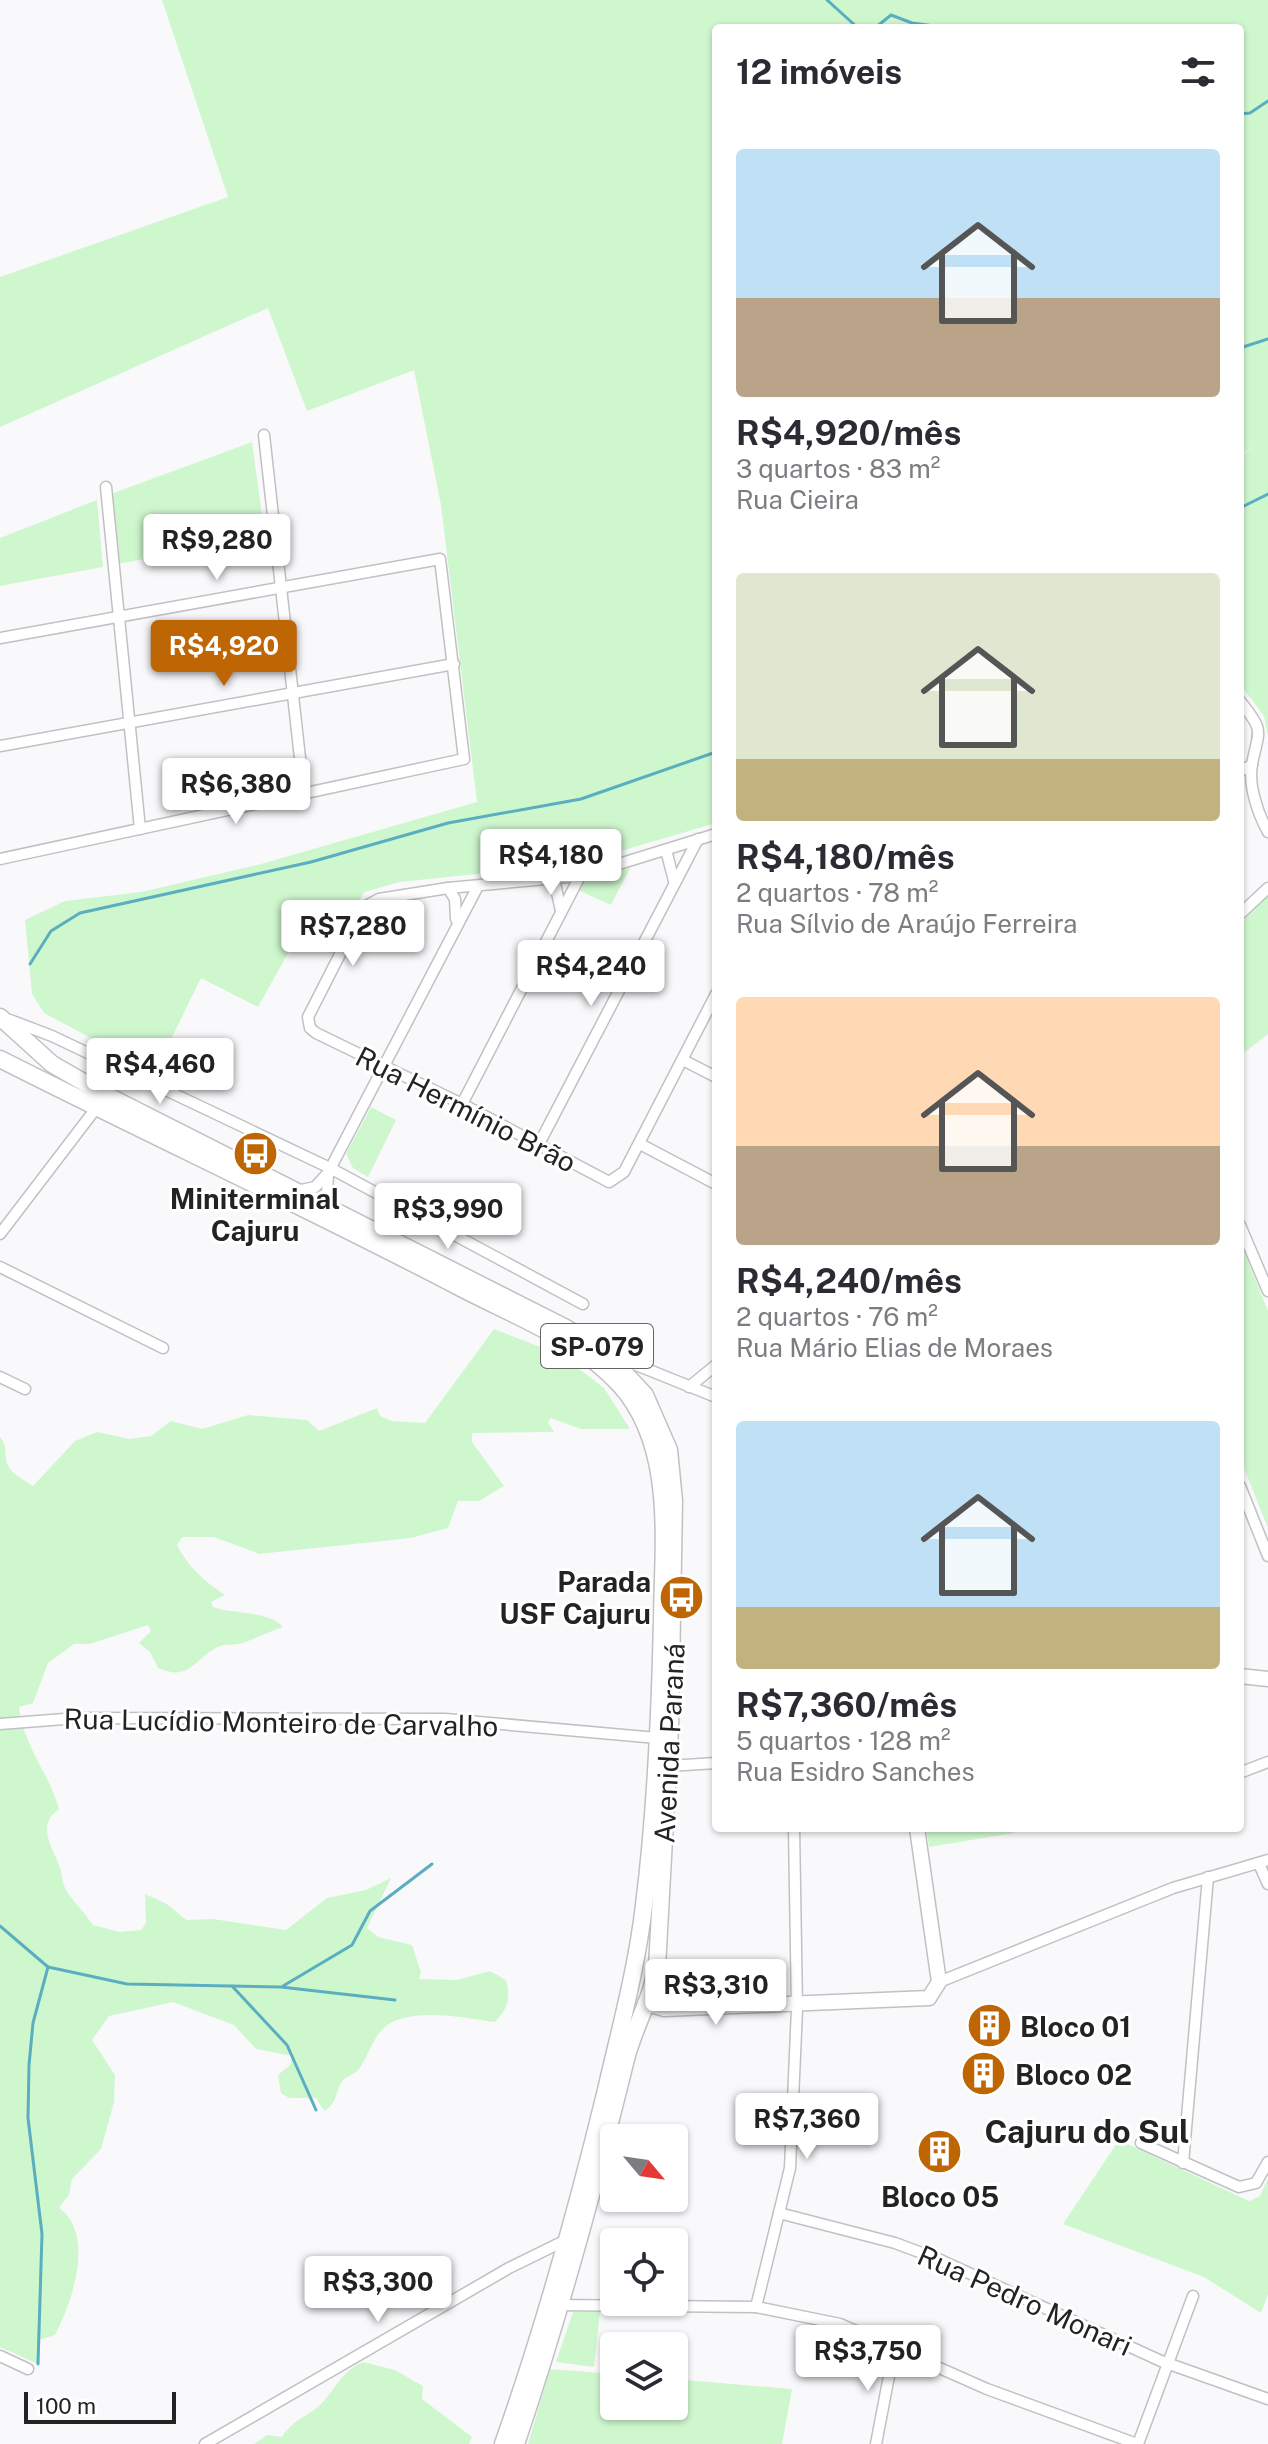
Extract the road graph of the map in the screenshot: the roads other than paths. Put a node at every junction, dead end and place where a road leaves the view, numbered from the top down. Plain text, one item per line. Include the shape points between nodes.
1 (264, 435) dead end
2 (106, 487) dead end
3 (281, 588) junction
4 (119, 617) junction
5 (0, 638) edge
6 (454, 664) junction
7 (293, 693) junction
8 (1244, 706) edge
9 (129, 722) junction
10 (0, 746) edge
11 (1252, 765) junction
12 (1244, 769) edge
13 (304, 794) junction
14 (140, 829) junction
15 (1268, 832) edge
16 (712, 835) edge
17 (698, 839) junction
18 (666, 850) junction
19 (0, 859) edge
20 (580, 876) junction
21 (554, 879) junction
22 (478, 886) junction
23 (673, 887) junction
24 (448, 888) junction
25 (1268, 888) edge
26 (1244, 910) edge
27 (561, 913) junction
28 (455, 925) junction
29 (712, 1002) edge
30 (0, 1017) edge
31 (0, 1059) edge
32 (683, 1060) junction
33 (382, 1066) junction
34 (712, 1075) edge
35 (462, 1104) junction
36 (97, 1107) junction
37 (539, 1144) junction
38 (640, 1144) junction
39 (329, 1171) junction
40 (712, 1182) edge
41 (297, 1191) junction
42 (335, 1210) junction
43 (0, 1234) edge
44 (1244, 1234) edge
45 (0, 1267) edge
46 (1268, 1291) edge
47 (583, 1304) dead end
48 (163, 1348) dead end
49 (602, 1349) junction
50 (712, 1368) edge
51 (0, 1377) edge
52 (689, 1387) junction
53 (25, 1389) dead end
54 (712, 1396) edge
55 (1244, 1496) edge
56 (1268, 1556) edge
57 (1244, 1676) edge
58 (1268, 1679) edge
59 (0, 1724) edge
60 (657, 1738) junction
61 (1268, 1762) edge
62 (712, 1763) edge
63 (669, 1766) junction
64 (1244, 1771) edge
65 (794, 1832) edge
66 (918, 1832) edge
67 (1264, 1862) edge
68 (1208, 1877) junction
69 (1268, 1884) edge
70 (644, 1906) junction
71 (939, 1982) junction
72 (645, 2003) junction
73 (797, 2005) junction
74 (1141, 2143) dead end
75 (1268, 2162) edge
76 (1183, 2163) junction
77 (779, 2213) junction
78 (568, 2239) junction
79 (1193, 2296) dead end
80 (554, 2305) junction
81 (756, 2307) junction
82 (894, 2350) junction
83 (0, 2356) edge
84 (1168, 2363) junction
85 (28, 2369) dead end
86 (1268, 2399) edge
87 (205, 2444) edge
88 (503, 2444) edge
89 (516, 2444) edge
90 (876, 2444) edge
91 (1137, 2444) edge

1 - 3 street
2 - 4 street
3 - 4 street
3 - 6 street via 440,559
3 - 7 street
4 - 5 street
4 - 9 street
6 - 7 street
6 - 13 street via 464,759
7 - 9 street
7 - 13 street
8 - 11 street via 1257,723 1258,751
9 - 10 street
9 - 14 street
11 - 12 street
11 - 15 street via 1255,798
13 - 14 street
14 - 19 street
16 - 17 street
17 - 18 street
17 - 23 street
18 - 20 street
18 - 23 street
20 - 21 street
20 - 27 street
21 - 22 street
21 - 27 street
22 - 24 street
22 - 28 street
23 - 37 street
24 - 28 street via 455,899
24 - 33 street, Rua Hermínio Brão via 368,905 308,1017 316,1033
25 - 26 street
27 - 35 street
28 - 33 street
29 - 32 street
30 - 39 street via 52,1036
30 - 41 main road, Avenida Paraná / SP-079 via 52,1064
31 - 36 main road, Avenida Paraná / SP-079
32 - 34 street
32 - 38 street
33 - 35 street, Rua Hermínio Brão
33 - 39 street
35 - 37 street, Rua Hermínio Brão
36 - 43 street
36 - 60 main road, Avenida Paraná / SP-079 via 494,1306 578,1351 621,1386 644,1421 660,1479
37 - 38 street, Rua Hermínio Brão via 609,1182 617,1179
38 - 40 street
39 - 41 street via 315,1187
39 - 42 street via 327,1193
39 - 47 street
41 - 42 main road, Avenida Paraná / SP-079
42 - 49 main road, Avenida Paraná / SP-079
44 - 46 street
45 - 48 street
49 - 52 street
49 - 63 main road, Avenida Paraná / SP-079 via 645,1395 664,1434 673,1470
50 - 52 street
51 - 53 street
52 - 54 street
55 - 56 street
57 - 58 street
59 - 60 street, Rua Lucídio Monteiro de Carvalho via 77,1718 445,1719
60 - 70 main road, Avenida Paraná / SP-079
61 - 64 street
62 - 63 street
63 - 72 main road, Avenida Paraná / SP-079 via 657,1967
65 - 73 street
66 - 71 street
67 - 68 street
67 - 69 street
68 - 71 street
68 - 76 street
70 - 72 main road via 638,1987
70 - 78 main road, Avenida Paraná / SP-079 via 626,2003
71 - 73 street via 921,2001
72 - 73 street via 664,2009
72 - 80 main road, Avenida Paraná / SP-079
73 - 77 street via 790,2168
74 - 76 street
75 - 76 street via 1256,2183 1239,2187
77 - 81 street
77 - 84 street, Rua Pedro Monari via 938,2259
78 - 80 main road, Avenida Paraná / SP-079
78 - 87 street
79 - 84 street
80 - 81 street
80 - 88 main road, Avenida Paraná / SP-079
80 - 89 main road, Avenida Paraná / SP-079
81 - 82 street via 840,2324
82 - 90 street
82 - 91 street
83 - 85 street
84 - 86 street, Rua Pedro Monari
84 - 91 street

